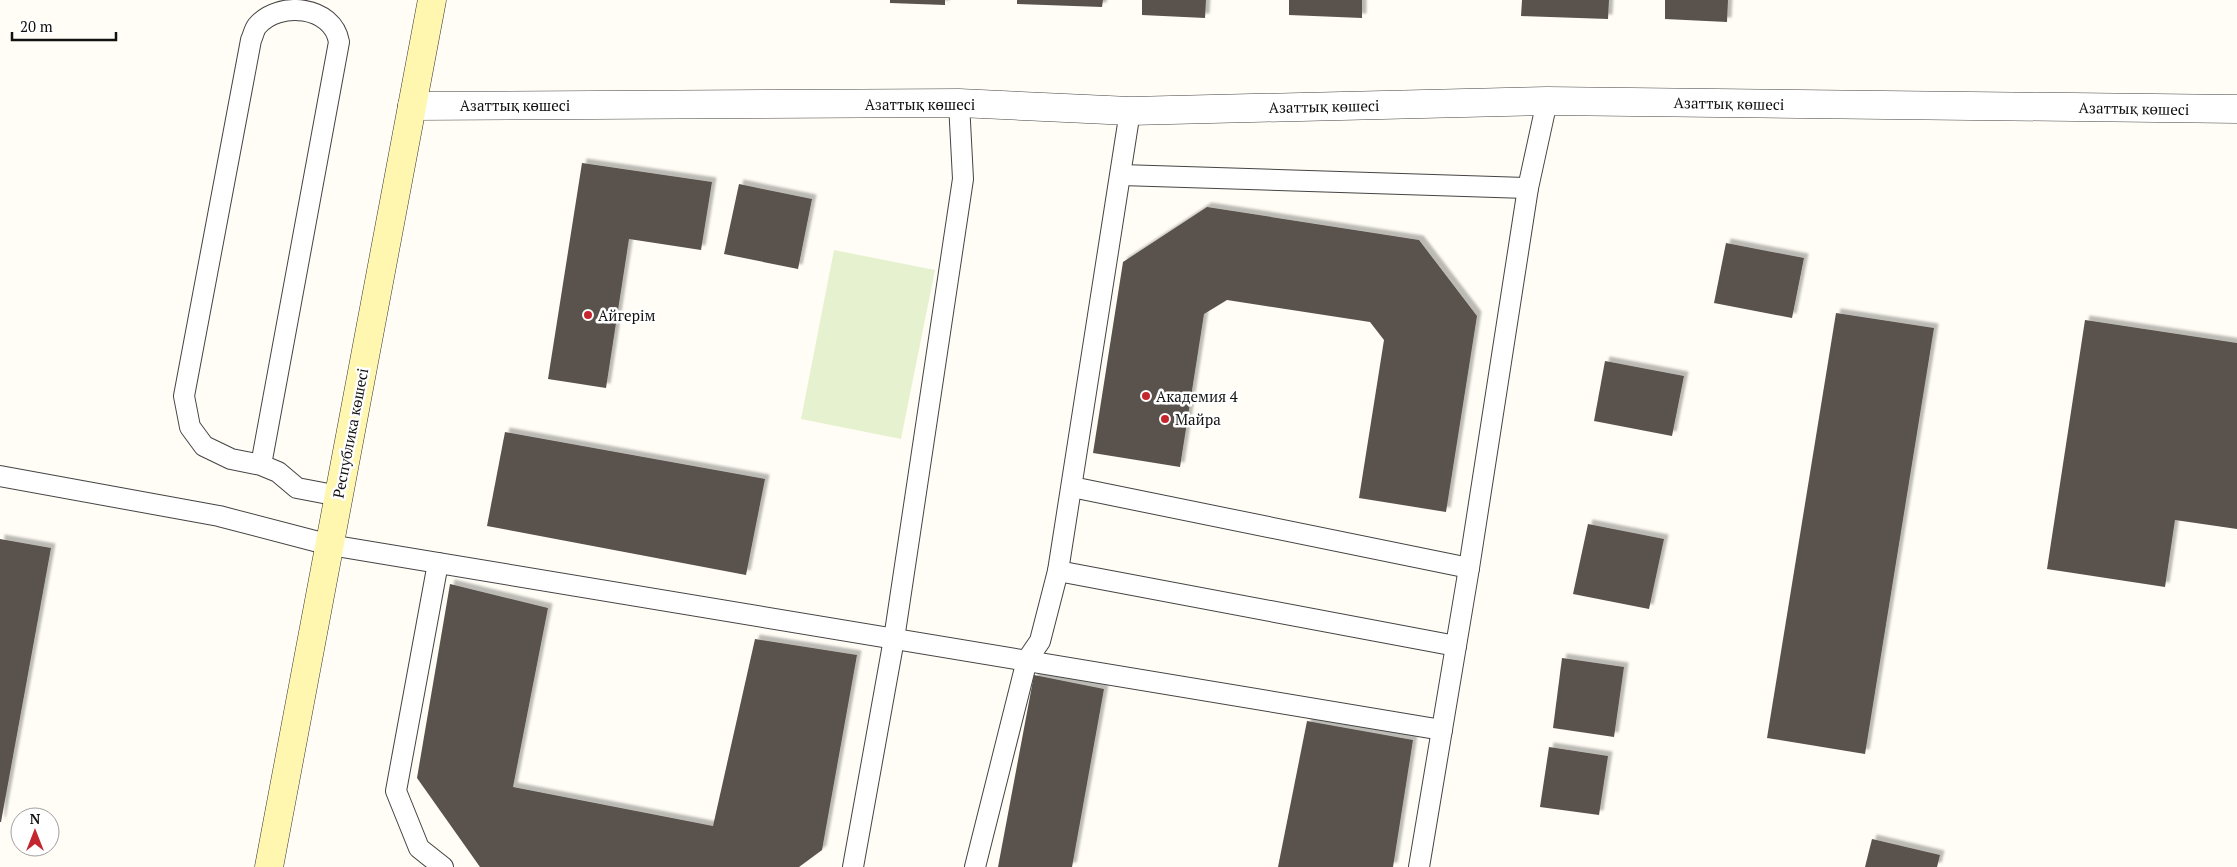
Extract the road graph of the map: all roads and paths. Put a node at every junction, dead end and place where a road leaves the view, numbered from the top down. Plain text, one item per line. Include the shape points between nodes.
1 (432, 0) edge
2 (1547, 101) junction
3 (959, 103) junction
4 (412, 106) junction
5 (2237, 109) edge
6 (1130, 111) junction
7 (1120, 175) junction
8 (1528, 188) junction
9 (261, 465) junction
10 (0, 476) edge
11 (1072, 487) junction
12 (339, 496) junction
13 (330, 545) junction
14 (438, 563) junction
15 (1469, 568) junction
16 (1058, 570) junction
17 (894, 639) junction
18 (1456, 646) junction
19 (1027, 660) junction
20 (1442, 730) junction
21 (269, 867) edge
22 (443, 867) edge
23 (853, 867) edge
24 (975, 867) edge
25 (1418, 867) edge

1 - 4 main road, Республика көшесі
2 - 5 street, Азаттық көшесі
2 - 6 street, Азаттық көшесі
2 - 8 lane
3 - 4 street, Азаттық көшесі
3 - 6 street, Азаттық көшесі
3 - 17 lane via 963,179
4 - 12 main road, Республика көшесі
6 - 7 lane
7 - 8 lane
7 - 11 lane
8 - 15 lane
9 - 9 lane via 231,459 204,446 190,426 184,396 251,40 257,26 268,18 287,10 307,10 332,25 339,42
9 - 12 lane via 278,472 297,488
10 - 13 lane via 219,516
11 - 15 lane
11 - 16 lane
12 - 13 main road, Республика көшесі
13 - 14 lane
13 - 21 main road, Республика көшесі
14 - 17 lane
14 - 22 lane via 396,791 420,848
15 - 18 lane
16 - 18 lane
16 - 19 lane via 1040,640
17 - 19 lane
17 - 23 lane
18 - 20 lane
19 - 20 lane
19 - 24 lane
20 - 25 lane

